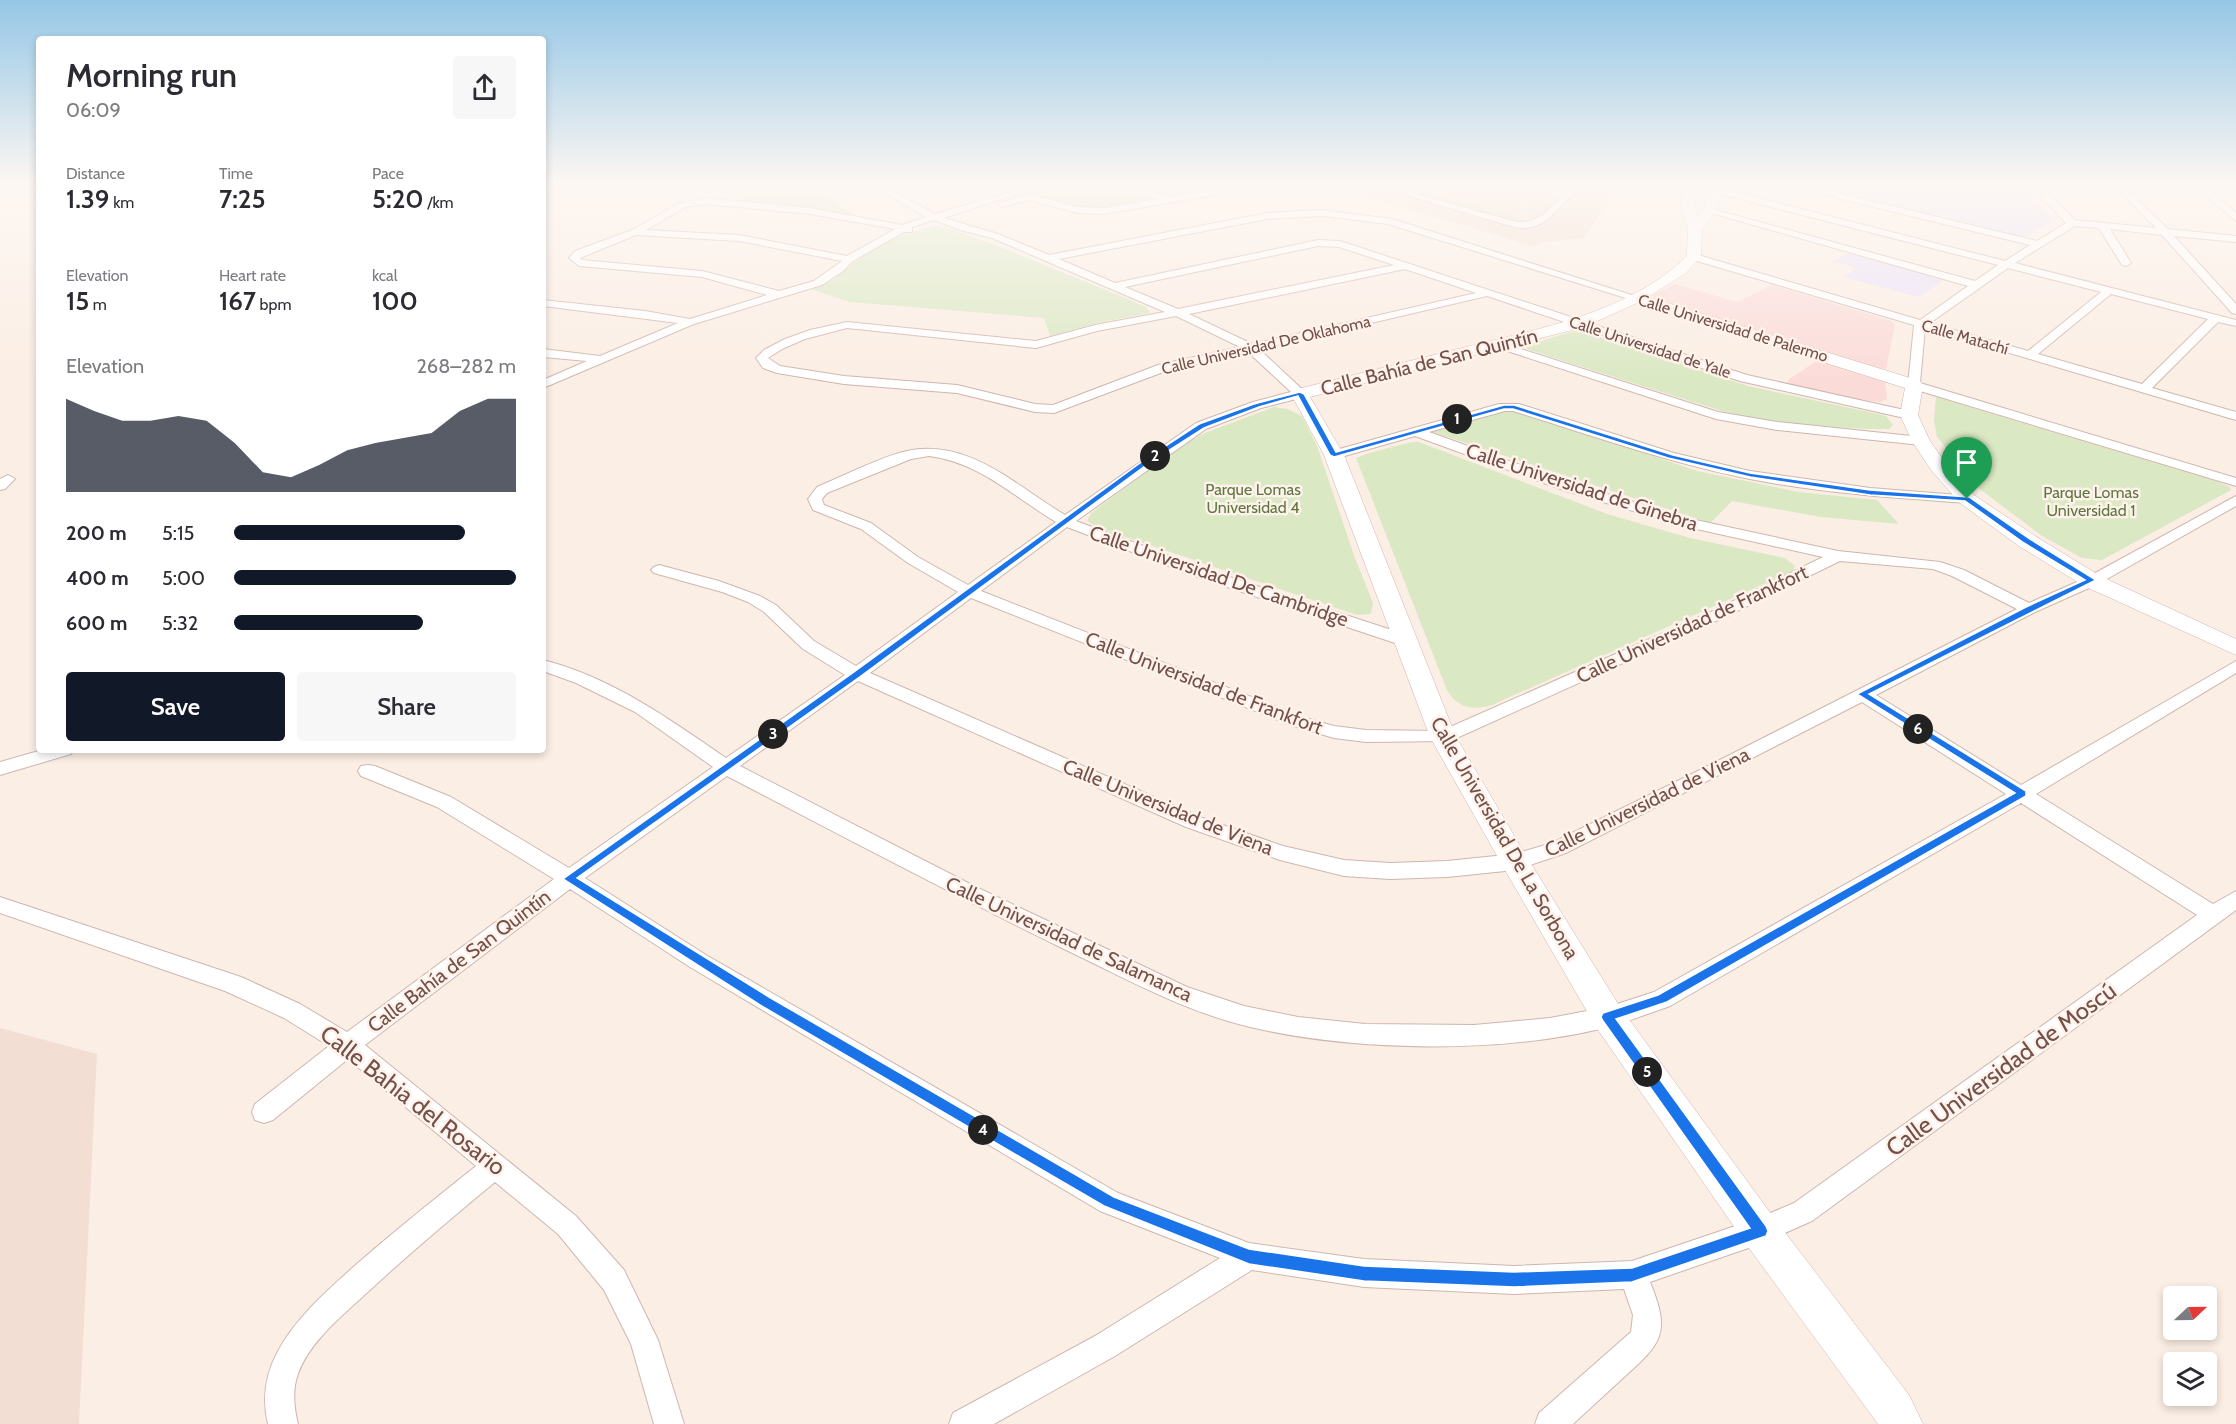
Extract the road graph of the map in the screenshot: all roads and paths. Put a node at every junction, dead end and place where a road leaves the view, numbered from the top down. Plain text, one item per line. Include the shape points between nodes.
1 (586, 250) edge
2 (804, 250) edge
3 (865, 250) edge
4 (1030, 250) edge
5 (1088, 250) edge
6 (1286, 250) edge
7 (1359, 250) edge
8 (1483, 250) edge
9 (1694, 250) edge
10 (1851, 250) edge
11 (1949, 250) edge
12 (2028, 250) edge
13 (2118, 250) edge
14 (2181, 250) edge
15 (1694, 257) junction
16 (1049, 258) junction
17 (849, 259) junction
18 (2126, 263) dead end
19 (2005, 265) junction
20 (1404, 266) junction
21 (1976, 285) junction
22 (1114, 286) junction
23 (2109, 291) junction
24 (1488, 293) junction
25 (780, 295) junction
26 (1636, 298) junction
27 (546, 303) edge
28 (2236, 311) edge
29 (1179, 314) junction
30 (2215, 318) junction
31 (690, 322) junction
32 (2236, 323) edge
33 (1578, 324) junction
34 (1920, 325) junction
35 (1498, 345) junction
36 (1251, 348) junction
37 (546, 353) edge
38 (2029, 356) junction
39 (602, 359) junction
40 (546, 383) edge
41 (1914, 385) junction
42 (2144, 389) junction
43 (1300, 394) junction
44 (2232, 413) edge
45 (1909, 415) junction
46 (1413, 431) junction
47 (1921, 441) junction
48 (1334, 455) junction
49 (2236, 482) edge
50 (1967, 499) junction
51 (2236, 500) edge
52 (815, 503) joint
53 (1065, 521) junction
54 (1838, 556) junction
55 (659, 570) dead end
56 (2092, 580) junction
57 (969, 592) junction
58 (2029, 609) junction
59 (1404, 640) junction
60 (2236, 648) edge
61 (546, 666) edge
62 (2236, 666) edge
63 (857, 674) junction
64 (1862, 694) junction
65 (1443, 737) junction
66 (54, 753) edge
67 (726, 767) junction
68 (0, 769) edge
69 (368, 771) dead end
70 (2023, 793) junction
71 (1515, 862) junction
72 (569, 879) junction
73 (2236, 898) edge
74 (0, 905) edge
75 (2215, 916) junction
76 (1608, 1017) junction
77 (348, 1045) junction
78 (264, 1112) dead end
79 (496, 1166) junction
80 (1761, 1231) junction
81 (1249, 1256) junction
82 (1632, 1275) junction
83 (1904, 1419) edge
84 (283, 1424) edge
85 (669, 1424) edge
86 (964, 1424) edge
87 (1550, 1424) edge

1 - 25 street via 574,258 579,263 702,274
2 - 17 street
3 - 17 street
4 - 16 street, Calle Universidad De La Sorbona
5 - 16 street, Calle Universidad de Palermo
6 - 22 street, Calle Universidad de Yale
7 - 20 street, Calle Universidad de Yale
8 - 26 street, Calle Universidad de Palermo
9 - 15 street
10 - 21 street
11 - 19 street
12 - 19 street
13 - 18 street
14 - 28 street
15 - 26 street, Calle Bahía de San Quintín via 1681,270
15 - 34 street, Calle Matachí
16 - 22 street, Calle Universidad De La Sorbona
17 - 25 street via 818,283
19 - 21 street
19 - 23 street
20 - 24 street, Calle Universidad de Yale
20 - 29 street
21 - 34 street
22 - 29 street, Calle Universidad De La Sorbona
23 - 30 street
23 - 38 street
24 - 33 street, Calle Universidad de Yale
24 - 36 street, Calle Universidad De Oklahoma
25 - 31 street
26 - 33 street, Calle Bahía de San Quintín
26 - 41 street, Calle Universidad de Palermo
27 - 31 street
29 - 36 street, Calle Universidad De La Sorbona
29 - 36 street, Calle Universidad De Oklahoma via 1096,328 1035,346 843,325 773,349 762,358 777,369 844,380 957,389 1048,409 1162,368
30 - 32 street
30 - 42 street
31 - 39 street
33 - 35 street, Calle Bahía de San Quintín
33 - 45 street, Calle Universidad de Yale via 1744,378
34 - 38 street, Calle Matachí
34 - 41 street
35 - 43 street, Calle Bahía de San Quintín
35 - 47 street via 1716,415 1777,426
36 - 43 street, Calle Universidad De La Sorbona
37 - 39 street
38 - 42 street, Calle Matachí
39 - 40 street
41 - 45 street
41 - 49 street, Calle Universidad de Palermo
42 - 44 street, Calle Matachí
43 - 48 street, Calle Universidad De La Sorbona
43 - 53 street, Calle Bahía de San Quintín via 1202,426
45 - 47 street
46 - 48 street
46 - 50 street via 1504,407 1519,407 1670,456 1740,473 1870,492
46 - 54 street, Calle Universidad de Ginebra via 1628,506 1757,540
47 - 50 street
48 - 59 street, Calle Universidad De La Sorbona
50 - 56 street
51 - 56 street, Calle Universidad de Viena
52 - 53 street, Calle Universidad De Cambridge via 822,490 908,455 934,451 1002,478
52 - 57 street, Calle Universidad de Frankfort via 824,511 866,526 913,560
53 - 57 street, Calle Bahía de San Quintín
53 - 59 street, Calle Universidad De Cambridge via 1174,564
54 - 58 street, Calle Universidad de Ginebra via 1935,565
54 - 65 street, Calle Universidad de Frankfort via 1719,615
55 - 63 street, Calle Universidad de Viena via 764,604 820,654
56 - 58 street, Calle Universidad de Viena
56 - 60 street
57 - 63 street, Calle Bahía de San Quintín
57 - 65 street, Calle Universidad de Frankfort via 1299,722 1366,736
58 - 64 street, Calle Universidad de Viena
59 - 65 street, Calle Universidad De La Sorbona
61 - 67 street, Calle Universidad de Salamanca via 641,708
62 - 70 street, Calle Universidad de Salamanca
63 - 67 street, Calle Bahía de San Quintín
63 - 71 street, Calle Universidad de Viena via 1193,822 1280,853 1344,867 1390,871
64 - 70 street
64 - 71 street, Calle Universidad de Viena via 1559,848
65 - 71 street, Calle Universidad De La Sorbona
66 - 68 street
67 - 72 street, Calle Bahía de San Quintín
67 - 76 street, Calle Universidad de Salamanca via 967,892 1168,989 1244,1016 1365,1034 1474,1035 1550,1028
69 - 72 street, Calle Universidad de Moscú via 444,802
70 - 75 street
70 - 76 street, Calle Universidad de Salamanca via 1662,999
71 - 76 street, Calle Universidad De La Sorbona
72 - 77 street, Calle Bahía de San Quintín
72 - 81 street, Calle Universidad de Moscú via 708,967 1109,1202
73 - 75 street, Calle Universidad de Moscú
74 - 77 street, Calle Bahia del Rosario via 233,984 292,1011
75 - 80 street, Calle Universidad de Moscú via 1803,1212
76 - 80 street, Calle Universidad De La Sorbona
77 - 78 street, Calle Bahía de San Quintín
77 - 79 street, Calle Bahia del Rosario
79 - 84 street via 389,1254 313,1327 286,1368 279,1391
79 - 85 street, Calle Bahia del Rosario via 567,1225 614,1280 644,1341
80 - 82 street, Calle Universidad de Moscú
80 - 83 street, Calle Universidad De La Sorbona
81 - 82 street, Calle Universidad de Moscú via 1364,1273 1514,1280
81 - 86 street via 1105,1346
82 - 87 street via 1648,1310 1643,1341

